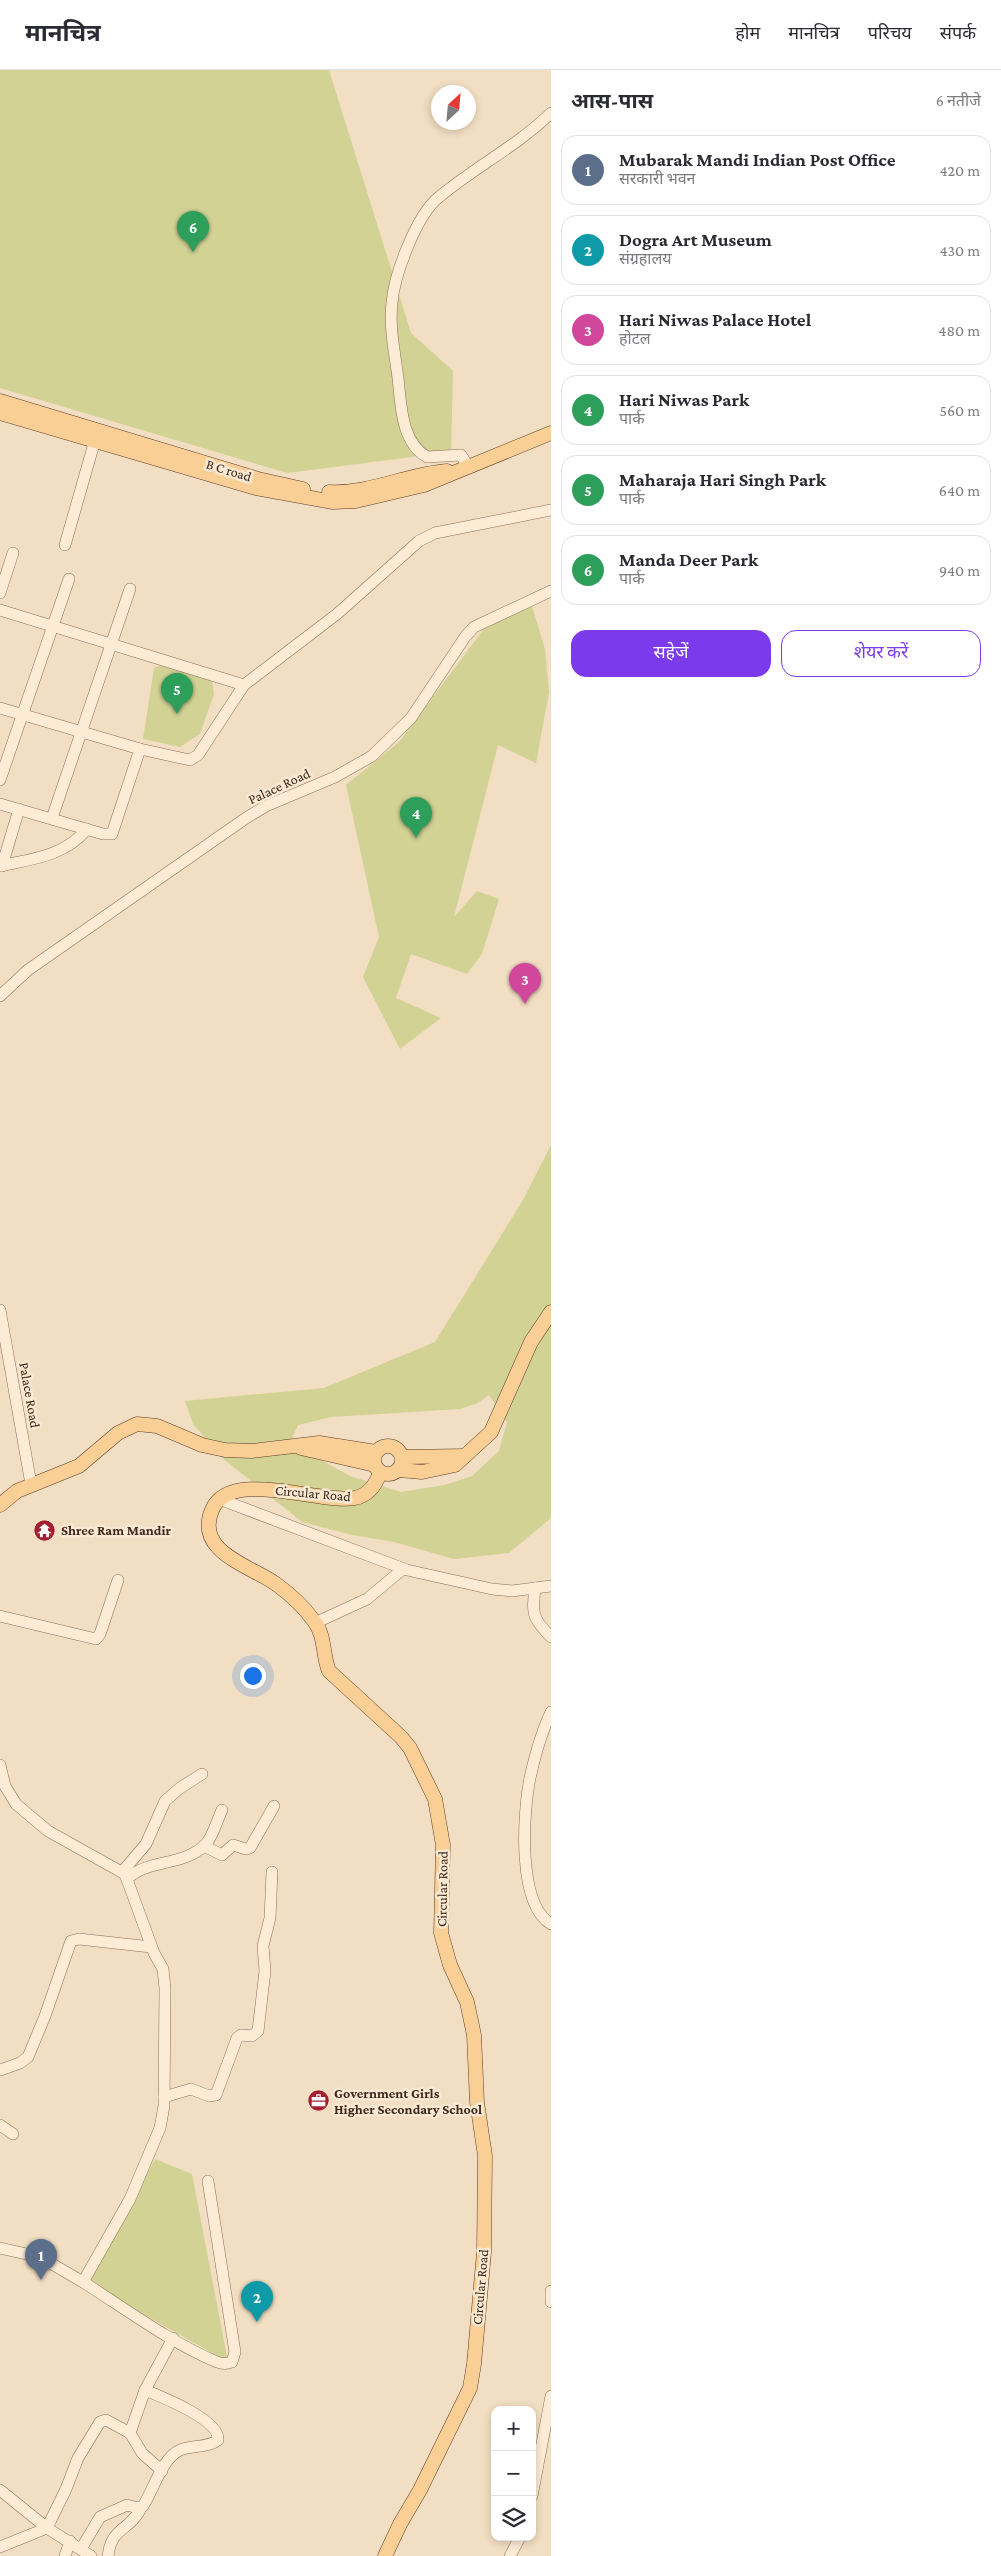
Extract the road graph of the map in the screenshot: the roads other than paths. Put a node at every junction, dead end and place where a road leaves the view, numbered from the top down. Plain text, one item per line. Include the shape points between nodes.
1 (551, 113) edge
2 (0, 401) edge
3 (0, 413) edge
4 (31, 416) junction
5 (551, 433) edge
6 (95, 440) junction
7 (466, 469) junction
8 (551, 510) edge
9 (65, 545) dead end
10 (13, 553) dead end
11 (68, 579) dead end
12 (130, 589) dead end
13 (551, 591) edge
14 (0, 593) edge
15 (0, 610) edge
16 (53, 625) junction
17 (111, 644) junction
18 (244, 685) junction
19 (0, 708) edge
20 (21, 714) junction
21 (80, 732) junction
22 (140, 749) junction
23 (0, 780) edge
24 (0, 804) edge
25 (19, 810) junction
26 (52, 818) junction
27 (87, 829) junction
28 (1, 866) edge
29 (0, 996) edge
30 (0, 1310) edge
31 (551, 1312) edge
32 (2, 1340) edge
33 (377, 1463) junction
34 (401, 1464) junction
35 (31, 1484) junction
36 (219, 1499) junction
37 (0, 1505) edge
38 (403, 1569) junction
39 (118, 1580) dead end
40 (551, 1586) edge
41 (535, 1588) junction
42 (0, 1616) edge
43 (316, 1624) junction
44 (551, 1636) edge
45 (551, 1712) edge
46 (0, 1765) edge
47 (202, 1774) dead end
48 (2, 1790) edge
49 (274, 1806) dead end
50 (222, 1810) dead end
51 (204, 1846) junction
52 (272, 1872) dead end
53 (125, 1875) junction
54 (551, 1924) edge
55 (151, 1947) junction
56 (0, 2070) edge
57 (164, 2097) junction
58 (0, 2125) edge
59 (13, 2134) dead end
60 (208, 2181) dead end
61 (0, 2248) edge
62 (83, 2282) junction
63 (551, 2291) edge
64 (551, 2302) edge
65 (172, 2338) junction
66 (145, 2390) junction
67 (551, 2396) edge
68 (130, 2433) junction
69 (162, 2472) junction
70 (536, 2475) edge
71 (0, 2490) edge
72 (141, 2508) junction
73 (47, 2528) junction
74 (70, 2541) junction
75 (518, 2541) edge
76 (0, 2547) edge
77 (81, 2548) junction
78 (65, 2556) edge
79 (91, 2556) edge
80 (108, 2556) edge
81 (385, 2556) edge
82 (510, 2556) edge

1 - 7 street via 523,139 447,191 427,209 415,229 393,294 398,378 403,421 409,436 415,447 427,457 461,455
2 - 4 main road, B C road
3 - 4 main road
4 - 6 main road
4 - 7 main road, B C road via 258,479 318,491 365,489 421,473
5 - 7 main road
6 - 7 main road via 256,488 332,502 394,494
6 - 9 street
8 - 18 street via 427,536 337,614
10 - 14 street
11 - 16 street
12 - 17 street
13 - 29 street, Palace Road via 474,627 411,718 372,756 335,777 266,806 246,818 28,970
15 - 16 street
16 - 17 street
16 - 20 street
17 - 18 street
17 - 21 street
18 - 22 street via 194,758 185,760
19 - 20 street
20 - 21 street
20 - 23 street
21 - 22 street
21 - 26 street
22 - 27 street via 112,834
24 - 25 street
25 - 26 street
25 - 28 street
26 - 27 street
27 - 28 street via 76,842 60,851
30 - 32 street, Palace Road
31 - 34 main road via 531,1342 491,1432 455,1465 446,1469 422,1472
32 - 35 street, Palace Road
33 - 34 main road via 390,1475
33 - 34 main road via 388,1446 400,1451
33 - 35 main road via 319,1443 252,1451 225,1450 202,1445 157,1426 136,1424 118,1433 79,1466
33 - 36 main road, Circular Road via 376,1485 354,1498 278,1489 239,1492
35 - 37 main road
36 - 38 street
36 - 43 main road, Circular Road via 209,1519 209,1534 214,1544 227,1556 277,1584
38 - 41 street via 492,1589
38 - 43 street via 367,1599
39 - 42 street via 96,1639
40 - 41 street
41 - 44 street via 532,1614
43 - 81 main road, Circular Road via 323,1637 330,1671 401,1737 410,1748 435,1799 443,1845 441,1933 450,1965 464,1994 474,2035 477,2102 485,2156 484,2252 471,2382 465,2401
45 - 54 street via 530,1780 525,1856 537,1910
46 - 48 street
47 - 53 street via 165,1801 146,1844
48 - 53 street via 48,1830
49 - 51 street via 250,1848 233,1845 222,1855
50 - 51 street
51 - 53 street via 176,1860
52 - 57 street via 258,2031 252,2036 237,2038 216,2094 210,2096 191,2089
53 - 55 street
55 - 56 street via 79,1939 71,1941 28,2058
55 - 57 street via 165,1979
57 - 62 street via 160,2128 130,2199
58 - 59 street
60 - 65 street via 234,2357 227,2364 218,2362
61 - 62 street via 40,2257
62 - 65 street
63 - 64 street
65 - 66 street
66 - 68 street
66 - 69 street via 202,2418 216,2429 219,2437 214,2443 176,2452
67 - 70 street
68 - 69 street via 142,2453
68 - 73 street via 106,2420 100,2422 78,2458
69 - 72 street
71 - 73 street
72 - 77 street via 128,2505 100,2517
72 - 80 street via 111,2541
73 - 74 street
73 - 76 street
74 - 77 street
74 - 78 street
75 - 82 street
77 - 79 street

